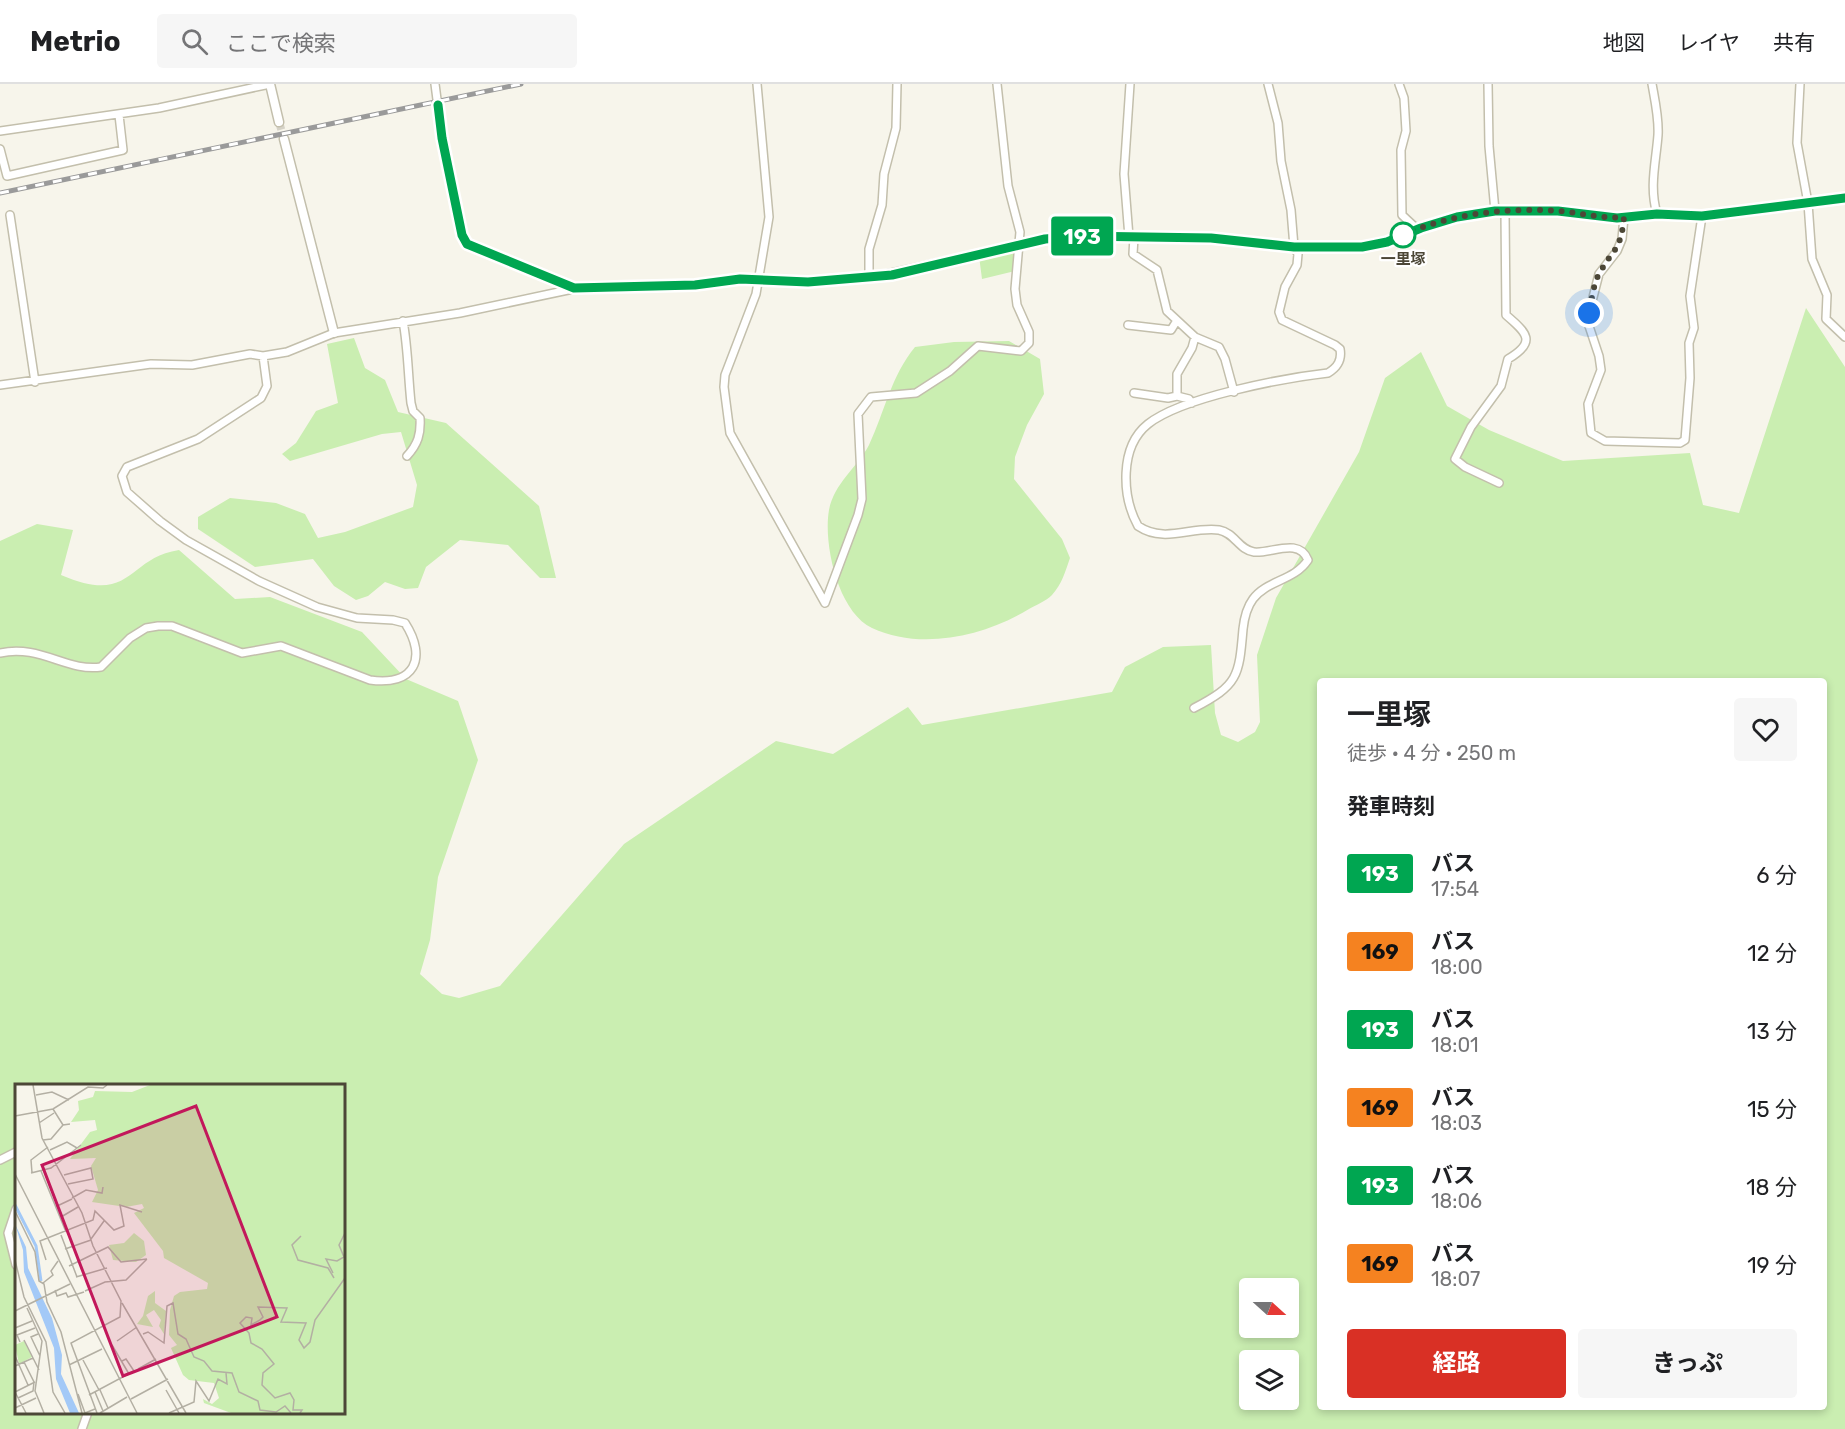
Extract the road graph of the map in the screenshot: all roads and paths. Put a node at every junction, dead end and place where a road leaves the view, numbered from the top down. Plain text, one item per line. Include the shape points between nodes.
1 (270, 84) edge
2 (435, 84) edge
3 (757, 84) edge
4 (897, 84) edge
5 (997, 84) edge
6 (1130, 84) edge
7 (1268, 84) edge
8 (1399, 84) edge
9 (1488, 84) edge
10 (1652, 84) edge
11 (1800, 84) edge
12 (119, 115) junction
13 (279, 122) tunnel mouth
14 (0, 132) edge
15 (284, 139) tunnel mouth
16 (0, 149) edge
17 (1845, 198) edge
18 (1808, 203) junction
19 (1495, 211) junction
20 (1505, 212) junction
21 (1657, 214) junction
22 (10, 215) dead end
23 (1702, 216) junction
24 (1624, 217) junction
25 (1417, 229) junction
26 (1131, 237) junction
27 (1020, 246) junction
28 (1294, 247) junction
29 (869, 278) junction
30 (760, 280) junction
31 (574, 288) junction
32 (403, 321) junction
33 (1176, 322) junction
34 (1128, 325) dead end
35 (334, 333) junction
36 (1195, 337) junction
37 (1845, 338) edge
38 (263, 356) junction
39 (35, 382) junction
40 (0, 385) edge
41 (1234, 392) junction
42 (1134, 393) dead end
43 (1176, 396) junction
44 (1192, 403) junction
45 (407, 456) dead end
46 (1498, 483) dead end
47 (0, 653) edge
48 (1194, 708) dead end
49 (15, 1152) edge
50 (0, 1160) edge
51 (15, 1212) edge
52 (15, 1261) edge
53 (88, 1414) edge
54 (82, 1429) edge

1 - 12 street
1 - 13 street
2 - 31 street via 442,138 467,244
3 - 30 street via 769,218
4 - 29 street via 896,128 884,174 882,206 869,249
5 - 27 street via 1008,186
6 - 26 street via 1124,174
7 - 28 street via 1278,123
8 - 25 street via 1406,131 1401,150 1402,215
9 - 19 street
10 - 21 street via 1658,134 1652,182
11 - 18 street via 1797,143
12 - 14 street
12 - 16 street via 123,150 7,176
15 - 35 street
17 - 18 street
18 - 23 street
18 - 37 street via 1812,259 1827,295 1827,319
19 - 20 street
19 - 25 street
20 - 24 street via 1558,211
20 - 46 street via 1506,315 1525,331 1527,342 1522,351 1508,359 1501,386 1455,459
21 - 23 street
21 - 24 street
22 - 39 street
23 - 24 street via 1690,296 1694,328 1689,343 1685,440 1680,443 1605,441 1591,433 1588,404 1601,370 1588,323 1589,313 1599,273 1622,239
25 - 28 street via 1387,242 1362,247
26 - 27 street via 1080,236
26 - 28 street via 1211,238
26 - 33 street via 1133,254 1157,270 1163,303
27 - 29 street
27 - 30 street via 1015,289 1029,344 1021,351 978,346 950,371 916,393 871,397 858,414 861,499 825,603 730,433 725,375
28 - 41 street via 1297,265 1285,287 1279,312 1282,320 1335,345 1340,349 1340,360 1328,373
29 - 30 street
30 - 31 street
31 - 32 street
32 - 35 street
32 - 45 street via 411,403 420,418 421,432
33 - 34 street via 1171,330
33 - 36 street
35 - 38 street via 287,352
36 - 41 street via 1219,347
36 - 43 street via 1177,374
38 - 39 street via 250,354 192,365 151,364
38 - 47 street via 267,386 261,398 198,439 127,467 122,476 127,492 186,540 260,581 317,607 357,618 405,623 411,633 415,659 407,676 392,681 370,680 281,646 242,653 172,626 146,628 101,667 91,668 31,651
39 - 40 street
41 - 44 street
42 - 43 street
43 - 44 street
44 - 48 street via 1149,423 1134,442 1126,474 1126,494 1138,526 1169,535 1219,530 1234,535 1254,552 1295,548 1306,554 1308,560 1301,570 1253,599 1244,621 1240,665 1234,681
49 - 50 street
51 - 52 street via 8,1233
53 - 54 street

